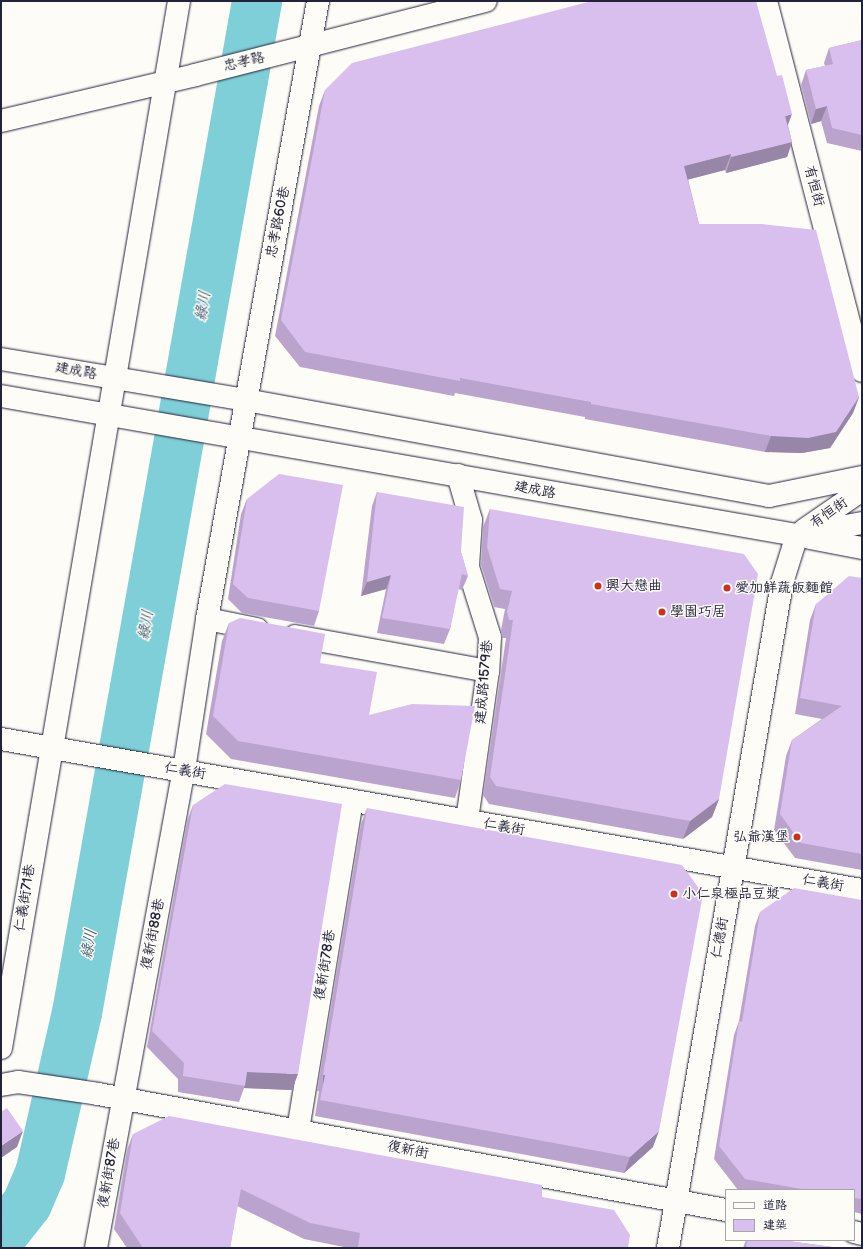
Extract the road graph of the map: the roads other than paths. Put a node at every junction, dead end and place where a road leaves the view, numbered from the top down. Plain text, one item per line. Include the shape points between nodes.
1 (179, 1) edge
2 (318, 1) edge
3 (486, 1) edge
4 (766, 1) edge
5 (312, 45) junction
6 (163, 82) junction
7 (1, 121) edge
8 (1, 359) edge
9 (862, 371) edge
10 (116, 378) junction
11 (1, 396) edge
12 (246, 400) junction
13 (108, 415) junction
14 (240, 437) junction
15 (458, 475) junction
16 (862, 477) edge
17 (862, 490) edge
18 (862, 523) edge
19 (797, 536) junction
20 (862, 548) edge
21 (207, 619) junction
22 (488, 671) junction
23 (1, 739) edge
24 (51, 748) junction
25 (184, 770) junction
26 (352, 801) junction
27 (467, 820) junction
28 (733, 867) junction
29 (862, 890) edge
30 (1, 1048) edge
31 (1, 1086) edge
32 (122, 1098) junction
33 (298, 1130) junction
34 (676, 1201) junction
35 (725, 1210) edge
36 (96, 1248) edge
37 (668, 1248) edge

1 - 6 street
2 - 5 street, 忠孝路60巷
3 - 5 street, 忠孝路
4 - 9 street, 有恒街
5 - 6 street, 忠孝路
5 - 12 street, 忠孝路60巷
6 - 7 street, 忠孝路
6 - 10 street
8 - 10 street, 建成路
10 - 12 street, 建成路
10 - 13 street
11 - 13 street
12 - 14 street, 忠孝路60巷
12 - 16 street via 769,496
13 - 14 street, 建成路
13 - 24 street, 仁義街71巷
14 - 15 street, 建成路
14 - 21 street, 忠孝路60巷
15 - 19 street, 建成路
15 - 22 street, 建成路1579巷 via 471,520 468,567 490,637
17 - 19 street, 有恒街
18 - 19 street, 建成路
19 - 20 street
19 - 28 street, 仁德街 via 782,583
21 - 22 street
21 - 25 street, 復新街88巷
22 - 27 street, 建成路1579巷
23 - 24 street
24 - 25 street, 仁義街
24 - 30 street, 仁義街71巷
25 - 26 street, 仁義街
25 - 32 street, 復新街88巷
26 - 27 street, 仁義街
26 - 33 street, 復新街78巷
27 - 28 street, 仁義街
28 - 29 street, 仁義街
28 - 34 street, 仁德街
31 - 32 street, 復新街 via 29,1083
32 - 33 street, 復新街
32 - 36 street, 復新街87巷
33 - 34 street, 復新街
34 - 35 street, 復新街
34 - 37 street, 仁德街

